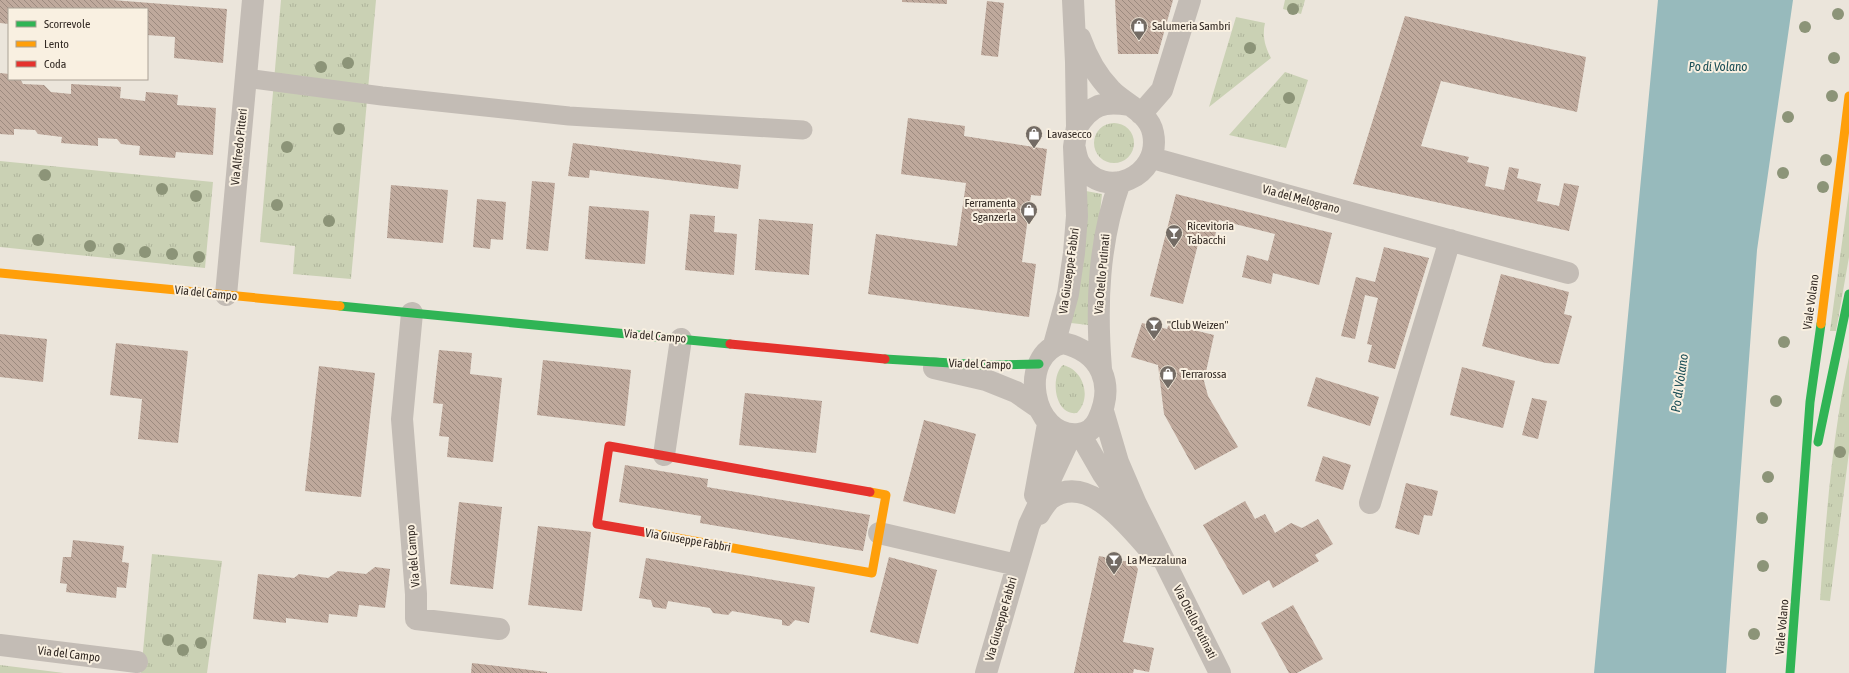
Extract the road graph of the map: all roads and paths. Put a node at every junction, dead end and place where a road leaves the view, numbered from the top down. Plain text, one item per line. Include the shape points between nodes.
1 (254, 0) edge
2 (1073, 0) edge
3 (1190, 0) edge
4 (1075, 24) junction
5 (246, 78) junction
6 (1849, 96) edge
7 (1135, 110) junction
8 (803, 130) dead end
9 (1075, 137) junction
10 (1152, 158) junction
11 (1120, 182) junction
12 (1450, 240) junction
13 (0, 273) edge
14 (1568, 273) dead end
15 (1849, 294) edge
16 (226, 295) junction
17 (412, 313) junction
18 (681, 339) junction
19 (1054, 345) junction
20 (897, 360) junction
21 (1039, 364) junction
22 (1101, 369) junction
23 (1103, 411) junction
24 (1044, 416) junction
25 (1075, 435) junction
26 (664, 455) junction
27 (1370, 503) dead end
28 (1803, 511) junction
29 (1029, 525) junction
30 (879, 533) junction
31 (1017, 565) junction
32 (1170, 571) junction
33 (499, 629) dead end
34 (0, 645) edge
35 (137, 662) dead end
36 (986, 673) edge
37 (1220, 673) edge
38 (1790, 673) edge

1 - 5 street, Via Alfredo Pitteri
2 - 4 street, Via Giuseppe Fabbri
3 - 7 street via 1162,90
4 - 7 street, Via Giuseppe Fabbri via 1089,62 1111,91
4 - 9 street, Via Giuseppe Fabbri
5 - 8 lane via 569,116
5 - 16 street, Via Alfredo Pitteri
6 - 28 street, Viale Volano via 1810,402
7 - 9 street via 1111,102 1093,108 1083,117
7 - 10 street, Via Giuseppe Fabbri via 1145,117 1152,131
9 - 11 street, Via Giuseppe Fabbri via 1080,164 1092,176 1104,182
9 - 19 street, Via Giuseppe Fabbri via 1077,216 1074,253 1068,294
10 - 11 street, Via Giuseppe Fabbri via 1138,175
10 - 12 street, Via del Melograno
11 - 22 street, Via Otello Putinati via 1108,219 1102,254 1098,324
12 - 14 street, Via del Melograno
12 - 27 street
13 - 16 street, Via del Campo
15 - 28 street, Viale Volano
16 - 17 street, Via del Campo
17 - 18 street, Via del Campo
17 - 33 street, Via del Campo via 402,419 416,620
18 - 20 street, Via del Campo
18 - 26 street
19 - 21 street, Via Giuseppe Fabbri via 1044,353
19 - 22 street via 1063,343 1076,346 1091,355
20 - 21 street, Via del Campo via 984,365
20 - 24 street, Via del Campo via 986,380 1016,392
21 - 24 street, Via Giuseppe Fabbri via 1035,389
22 - 23 street via 1105,384
23 - 25 street via 1095,426 1086,433
23 - 32 street, Via Otello Putinati via 1122,471
24 - 25 street via 1057,431
24 - 29 street, Via Giuseppe Fabbri
25 - 29 street, Via Giuseppe Fabbri
25 - 32 street, Via Otello Putinati
26 - 30 street, Via Giuseppe Fabbri via 886,495
26 - 30 street, Via Giuseppe Fabbri via 610,446 597,524 872,573
28 - 38 street, Viale Volano
29 - 31 street, Via Giuseppe Fabbri
29 - 32 street, Via Giuseppe Fabbri via 1050,500 1063,493 1085,493 1105,505
30 - 31 street, Via Giuseppe Fabbri
31 - 36 street, Via Giuseppe Fabbri
32 - 37 street, Via Otello Putinati
34 - 35 street, Via del Campo

